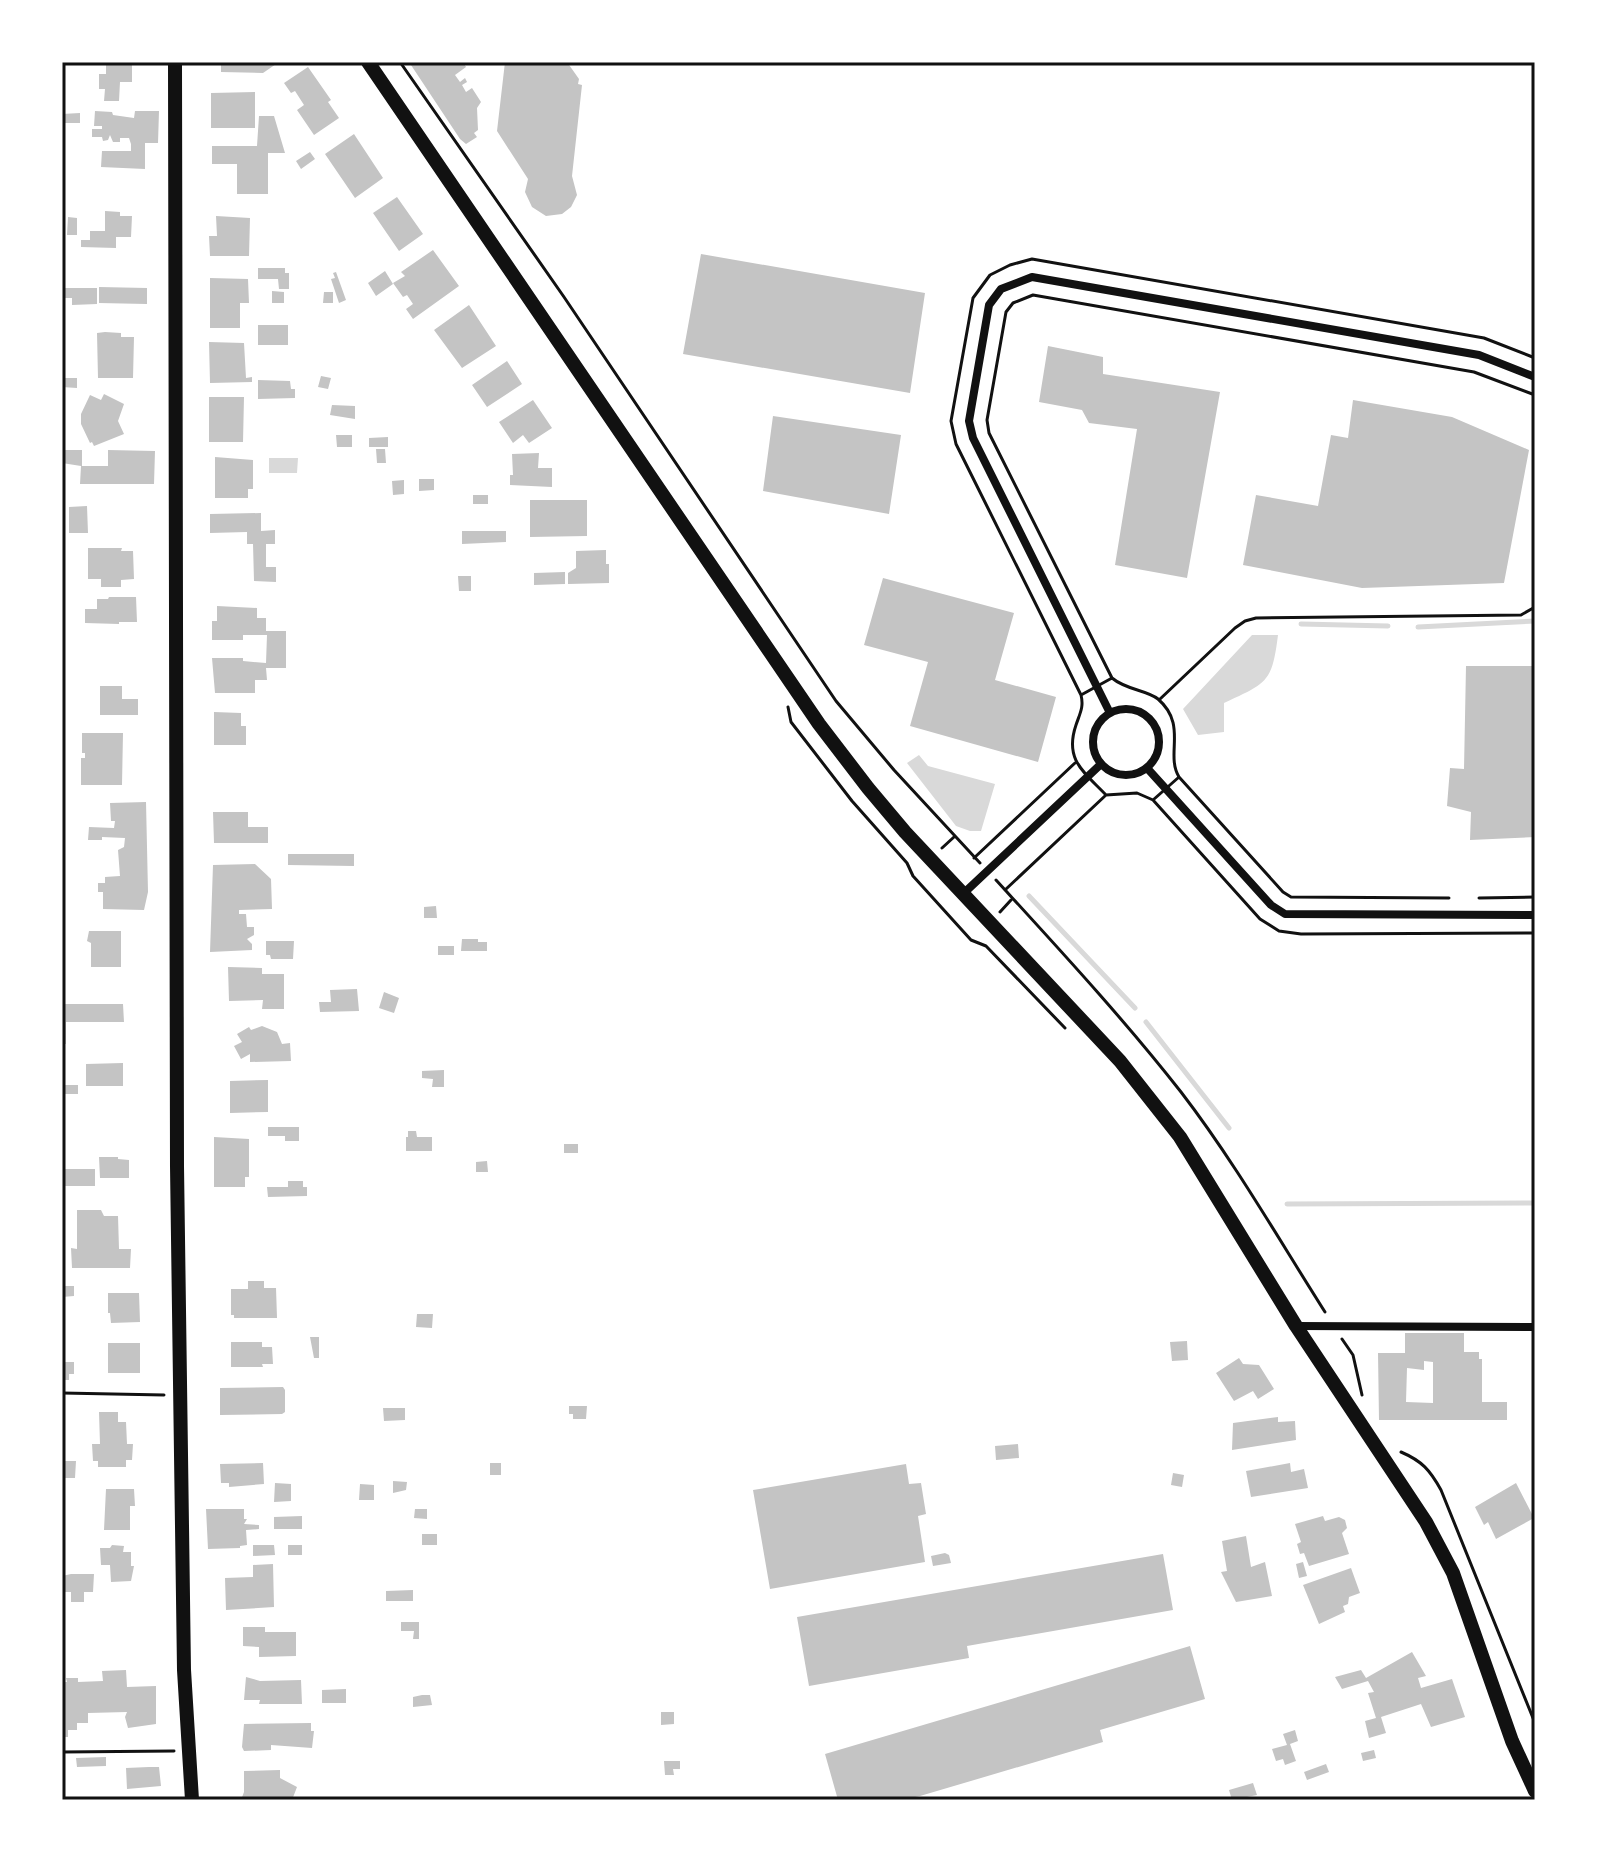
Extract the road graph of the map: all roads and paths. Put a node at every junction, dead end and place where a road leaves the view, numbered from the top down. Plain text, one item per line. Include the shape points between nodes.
1 (175, 62) edge
2 (368, 62) edge
3 (1535, 358) edge
4 (1535, 377) edge
5 (1535, 395) edge
6 (1535, 607) edge
7 (1112, 678) junction
8 (1097, 687) junction
9 (1081, 695) junction
10 (1159, 700) junction
11 (1110, 713) junction
12 (1075, 763) junction
13 (1101, 764) junction
14 (1147, 768) junction
15 (1088, 777) junction
16 (1179, 777) junction
17 (1166, 788) junction
18 (1106, 795) junction
19 (974, 858) dead end
20 (1005, 890) dead end
21 (964, 893) junction
22 (1535, 897) edge
23 (1449, 898) dead end
24 (1479, 898) dead end
25 (1535, 915) edge
26 (1296, 1326) junction
27 (1535, 1327) edge
28 (62, 1393) edge
29 (180, 1395) junction
30 (189, 1750) junction
31 (62, 1752) edge
32 (1535, 1791) edge
33 (192, 1800) edge

1 - 29 main road
2 - 21 main road via 819,724 868,788
3 - 9 path via 1484,338 1032,259 990,275 973,298 951,421 956,444
4 - 8 street via 1479,355 1032,277 1001,289 989,305 969,421 973,438
5 - 7 path via 1460,369 1033,295 1013,303 1003,327 989,433
6 - 10 path via 1521,615 1256,618 1235,628
7 - 8 path
7 - 10 path
8 - 9 path
8 - 11 street
9 - 12 path via 1083,710 1073,737
10 - 16 path via 1175,730
11 - 13 street via 1094,734
11 - 14 street via 1137,711 1155,727 1158,747
12 - 15 path
12 - 19 path
13 - 14 street via 1125,775
13 - 15 street
14 - 17 street
15 - 18 path
15 - 21 street
16 - 17 path
16 - 23 path via 1291,897
17 - 18 path via 1153,800 1137,793
17 - 25 street via 1285,914
18 - 20 path
21 - 26 main road via 1120,1061 1180,1137
22 - 24 path
26 - 27 street
26 - 32 main road via 1426,1522 1453,1573
28 - 29 path
29 - 30 main road
30 - 31 path
30 - 33 main road

